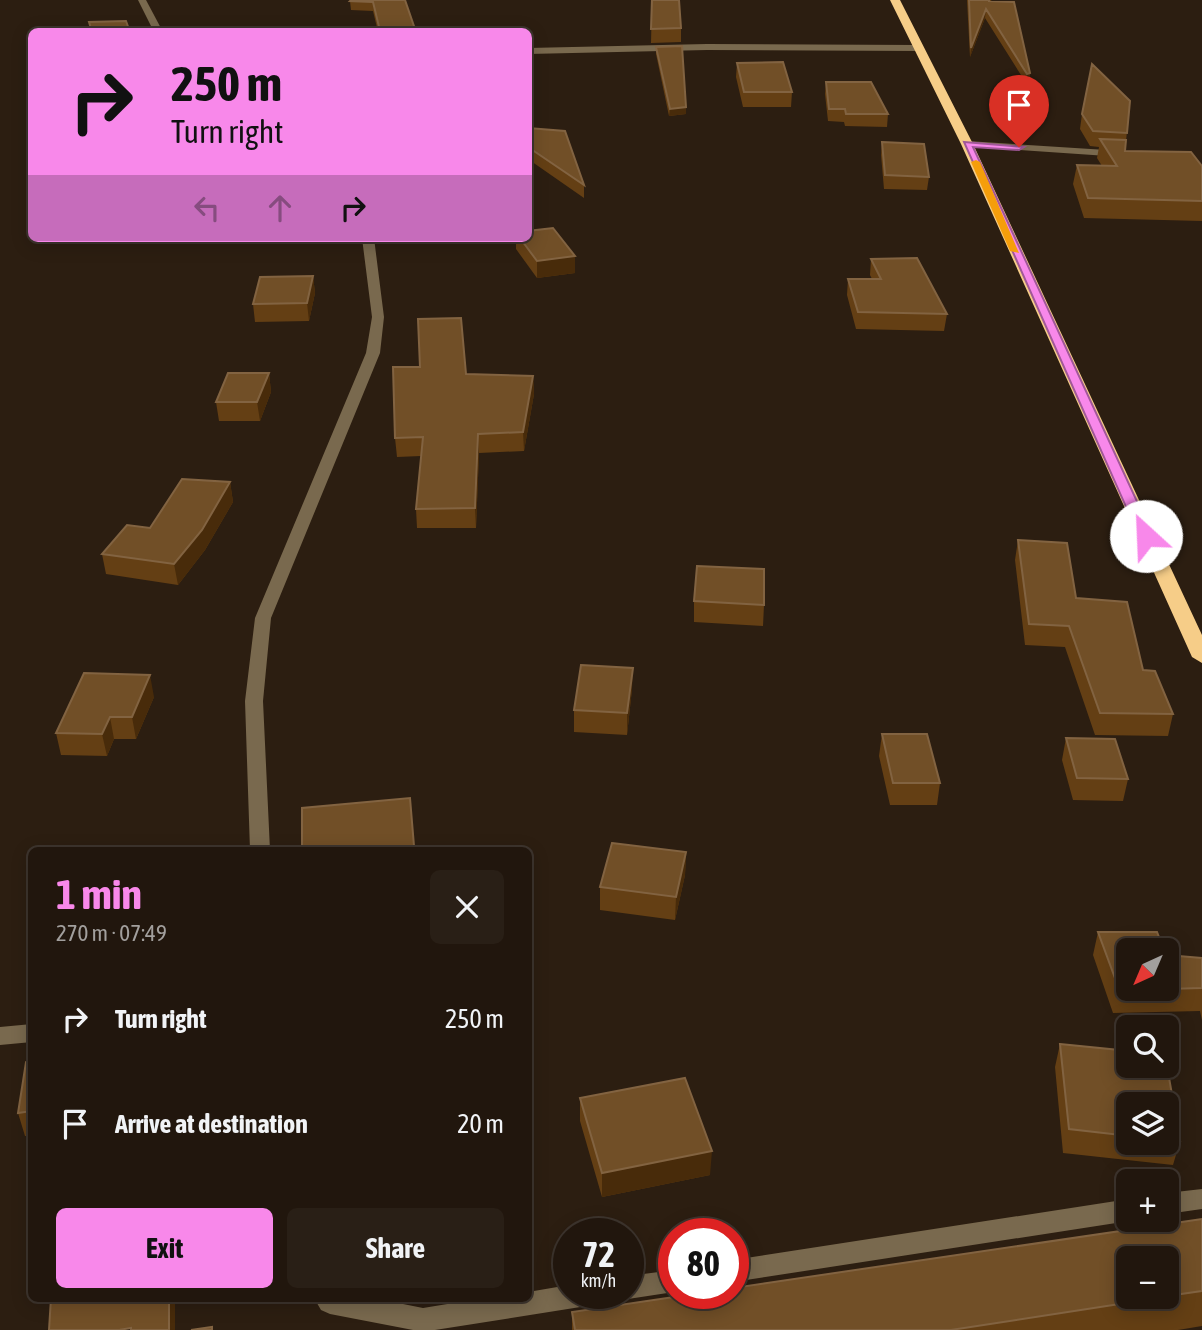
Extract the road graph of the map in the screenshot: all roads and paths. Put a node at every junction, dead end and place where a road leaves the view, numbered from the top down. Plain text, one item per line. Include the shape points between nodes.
1 (142, 0) edge
2 (895, 0) edge
3 (157, 28) edge
4 (919, 48) junction
5 (532, 51) edge
6 (967, 144) junction
7 (1133, 155) edge
8 (369, 242) edge
9 (1202, 657) edge
10 (260, 847) edge
11 (28, 1032) edge
12 (0, 1036) edge
13 (1202, 1199) edge
14 (1179, 1202) edge
15 (1116, 1212) edge
16 (749, 1269) edge
17 (553, 1299) edge
18 (329, 1302) edge

1 - 3 street
2 - 4 highway
4 - 5 street
4 - 6 highway
6 - 7 street
6 - 9 highway
8 - 10 street via 378,317 373,353 263,618 254,701
11 - 12 street
13 - 14 street
15 - 16 street
17 - 18 street via 424,1320

